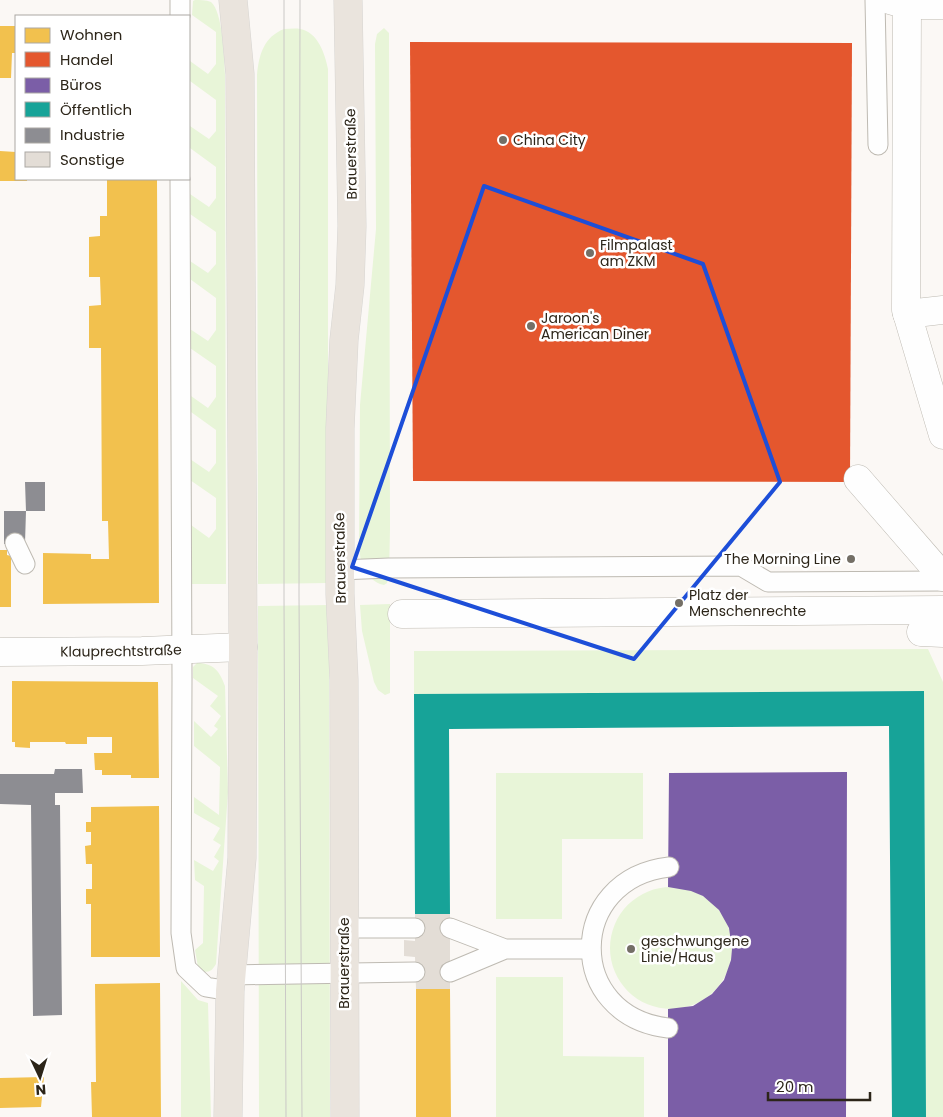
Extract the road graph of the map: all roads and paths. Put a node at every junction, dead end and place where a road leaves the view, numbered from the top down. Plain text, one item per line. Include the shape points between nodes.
1 (180, 0) edge
2 (233, 0) edge
3 (348, 0) edge
4 (875, 0) edge
5 (898, 3) edge
6 (943, 5) edge
7 (180, 15) edge
8 (878, 145) dead end
9 (180, 180) edge
10 (943, 310) edge
11 (907, 314) junction
12 (943, 435) edge
13 (858, 479) dead end
14 (15, 543) dead end
15 (26, 564) dead end
16 (340, 570) junction
17 (943, 577) edge
18 (943, 581) edge
19 (943, 610) edge
20 (402, 614) dead end
21 (243, 647) junction
22 (182, 650) junction
23 (0, 652) edge
24 (668, 867) dead end
25 (344, 928) junction
26 (415, 928) dead end
27 (450, 928) dead end
28 (505, 949) junction
29 (591, 949) junction
30 (415, 972) dead end
31 (450, 972) dead end
32 (344, 973) junction
33 (230, 983) junction
34 (668, 1028) dead end
35 (228, 1117) edge
36 (345, 1117) edge

1 - 7 lane
2 - 21 main road via 240,74
3 - 16 main road, Brauerstraße via 352,226 340,409
4 - 8 lane
5 - 6 street
5 - 11 street
9 - 22 lane
10 - 11 street
11 - 12 street
13 - 17 street
14 - 15 lane
16 - 18 lane via 741,566 768,582
16 - 25 main road, Brauerstraße via 344,680
19 - 20 street
21 - 22 street, Klauprechtstraße
21 - 33 main road via 242,858
22 - 23 street, Klauprechtstraße
22 - 33 lane via 181,933 186,968 206,988
24 - 29 lane via 656,868 625,881 609,897 594,926
25 - 26 lane
25 - 32 main road, Brauerstraße
27 - 28 lane
28 - 29 lane
28 - 31 lane
29 - 34 lane via 597,978 613,1003 637,1021
30 - 32 lane
32 - 33 lane
32 - 36 main road, Brauerstraße
33 - 35 main road

